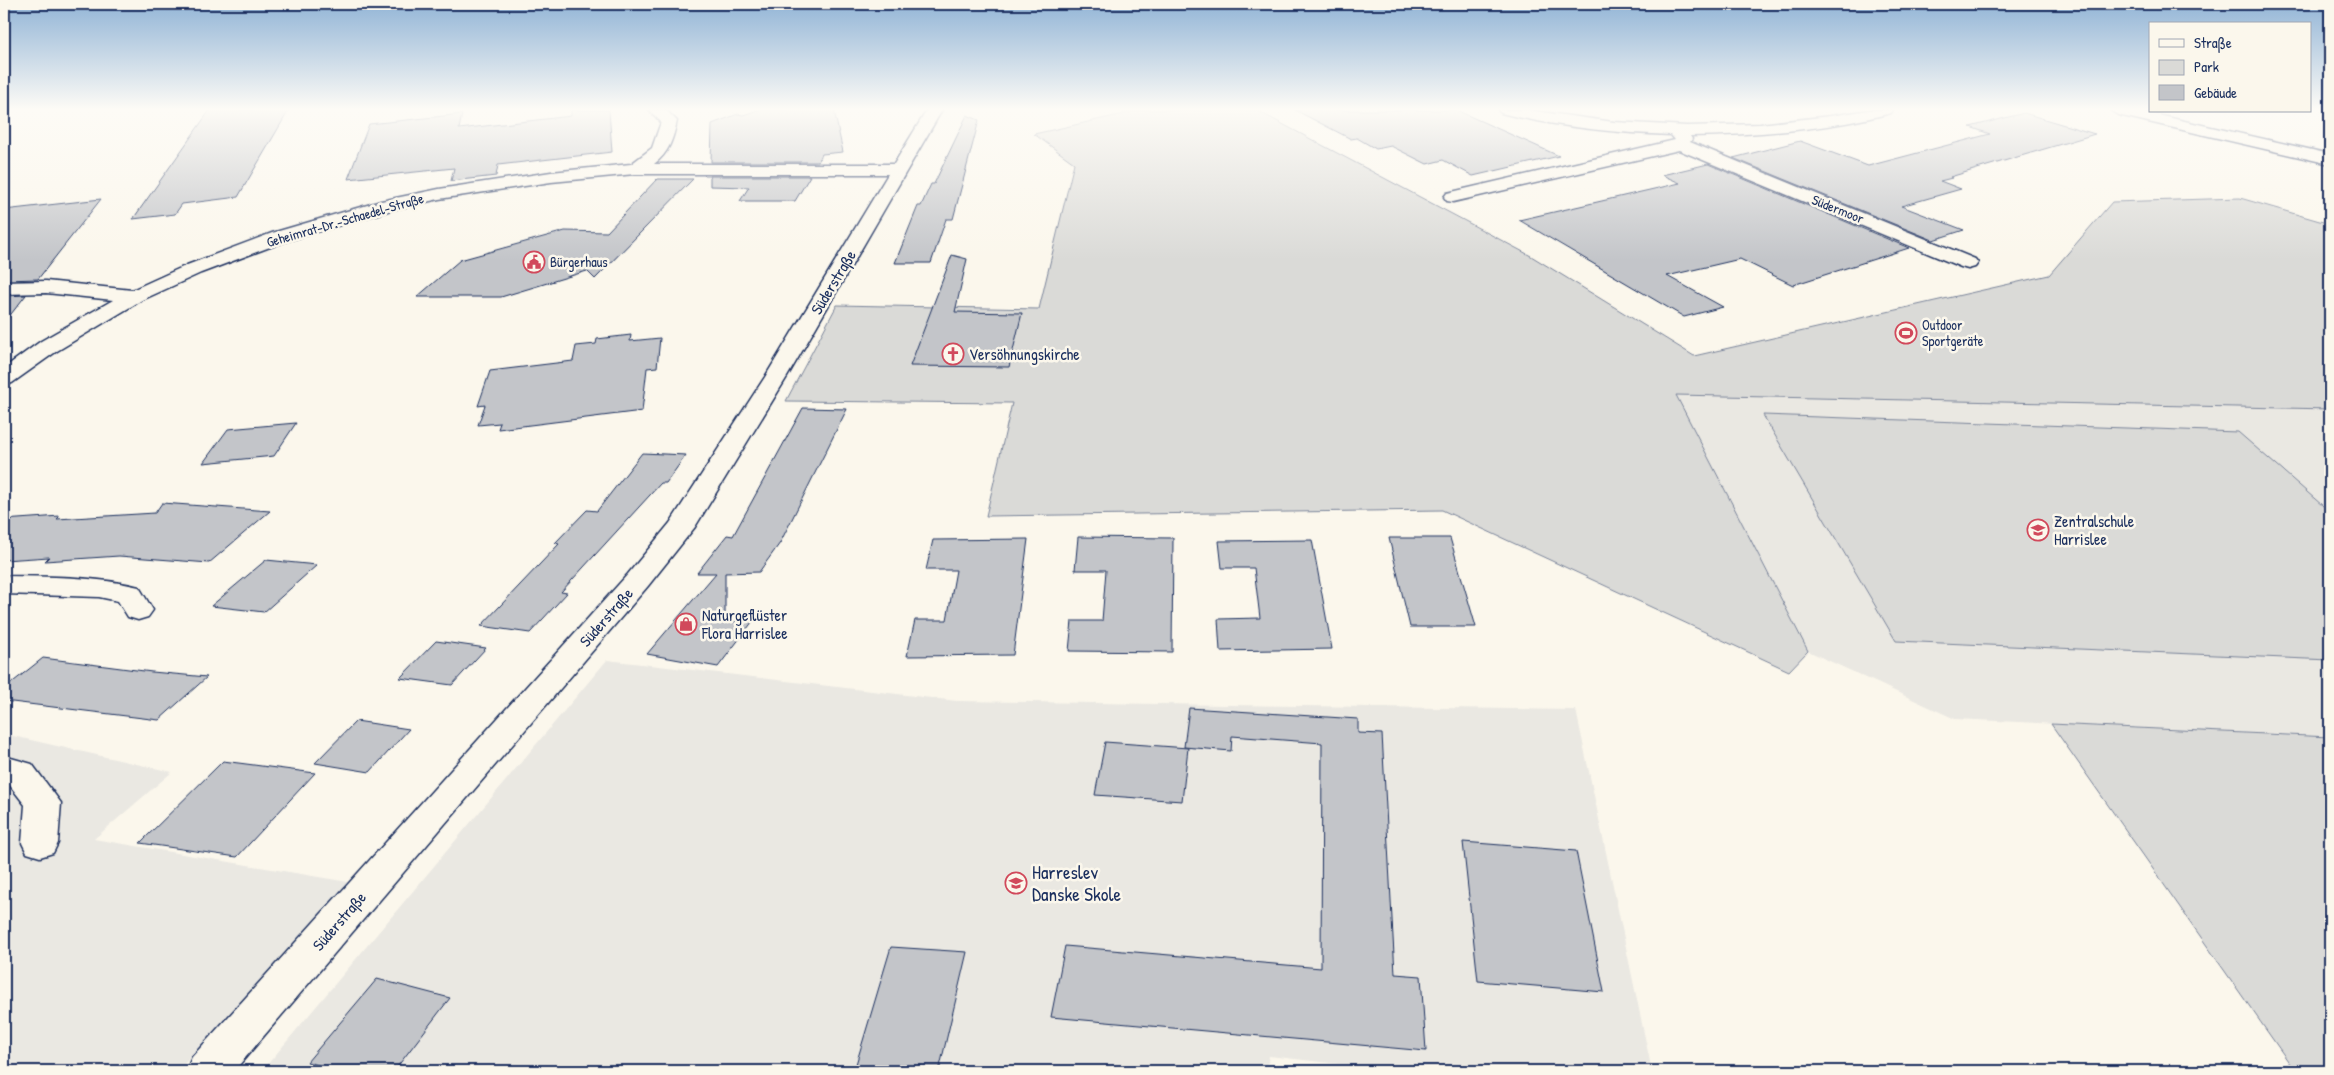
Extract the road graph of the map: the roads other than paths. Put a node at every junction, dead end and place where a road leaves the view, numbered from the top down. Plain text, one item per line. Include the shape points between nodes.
1 (649, 160) edge
2 (904, 160) edge
3 (1593, 160) edge
4 (1729, 160) edge
5 (899, 169) junction
6 (635, 170) junction
7 (1453, 197) dead end
8 (1968, 263) dead end
9 (4, 288) edge
10 (135, 296) junction
11 (4, 378) edge
12 (4, 585) edge
13 (138, 610) dead end
14 (4, 769) edge
15 (40, 843) dead end
16 (206, 1071) edge

1 - 6 street
2 - 5 street, Süderstraße
3 - 7 street
4 - 8 street, Südermoor
5 - 6 street, Geheimrat-Dr.-Schaedel-Straße
5 - 16 street, Süderstraße via 681,527
6 - 10 street, Geheimrat-Dr.-Schaedel-Straße via 551,177 387,205 278,236
9 - 10 street via 46,287
10 - 11 street, Geheimrat-Dr.-Schaedel-Straße via 50,346
12 - 13 street via 99,588 129,594
14 - 15 street via 20,773 43,803

